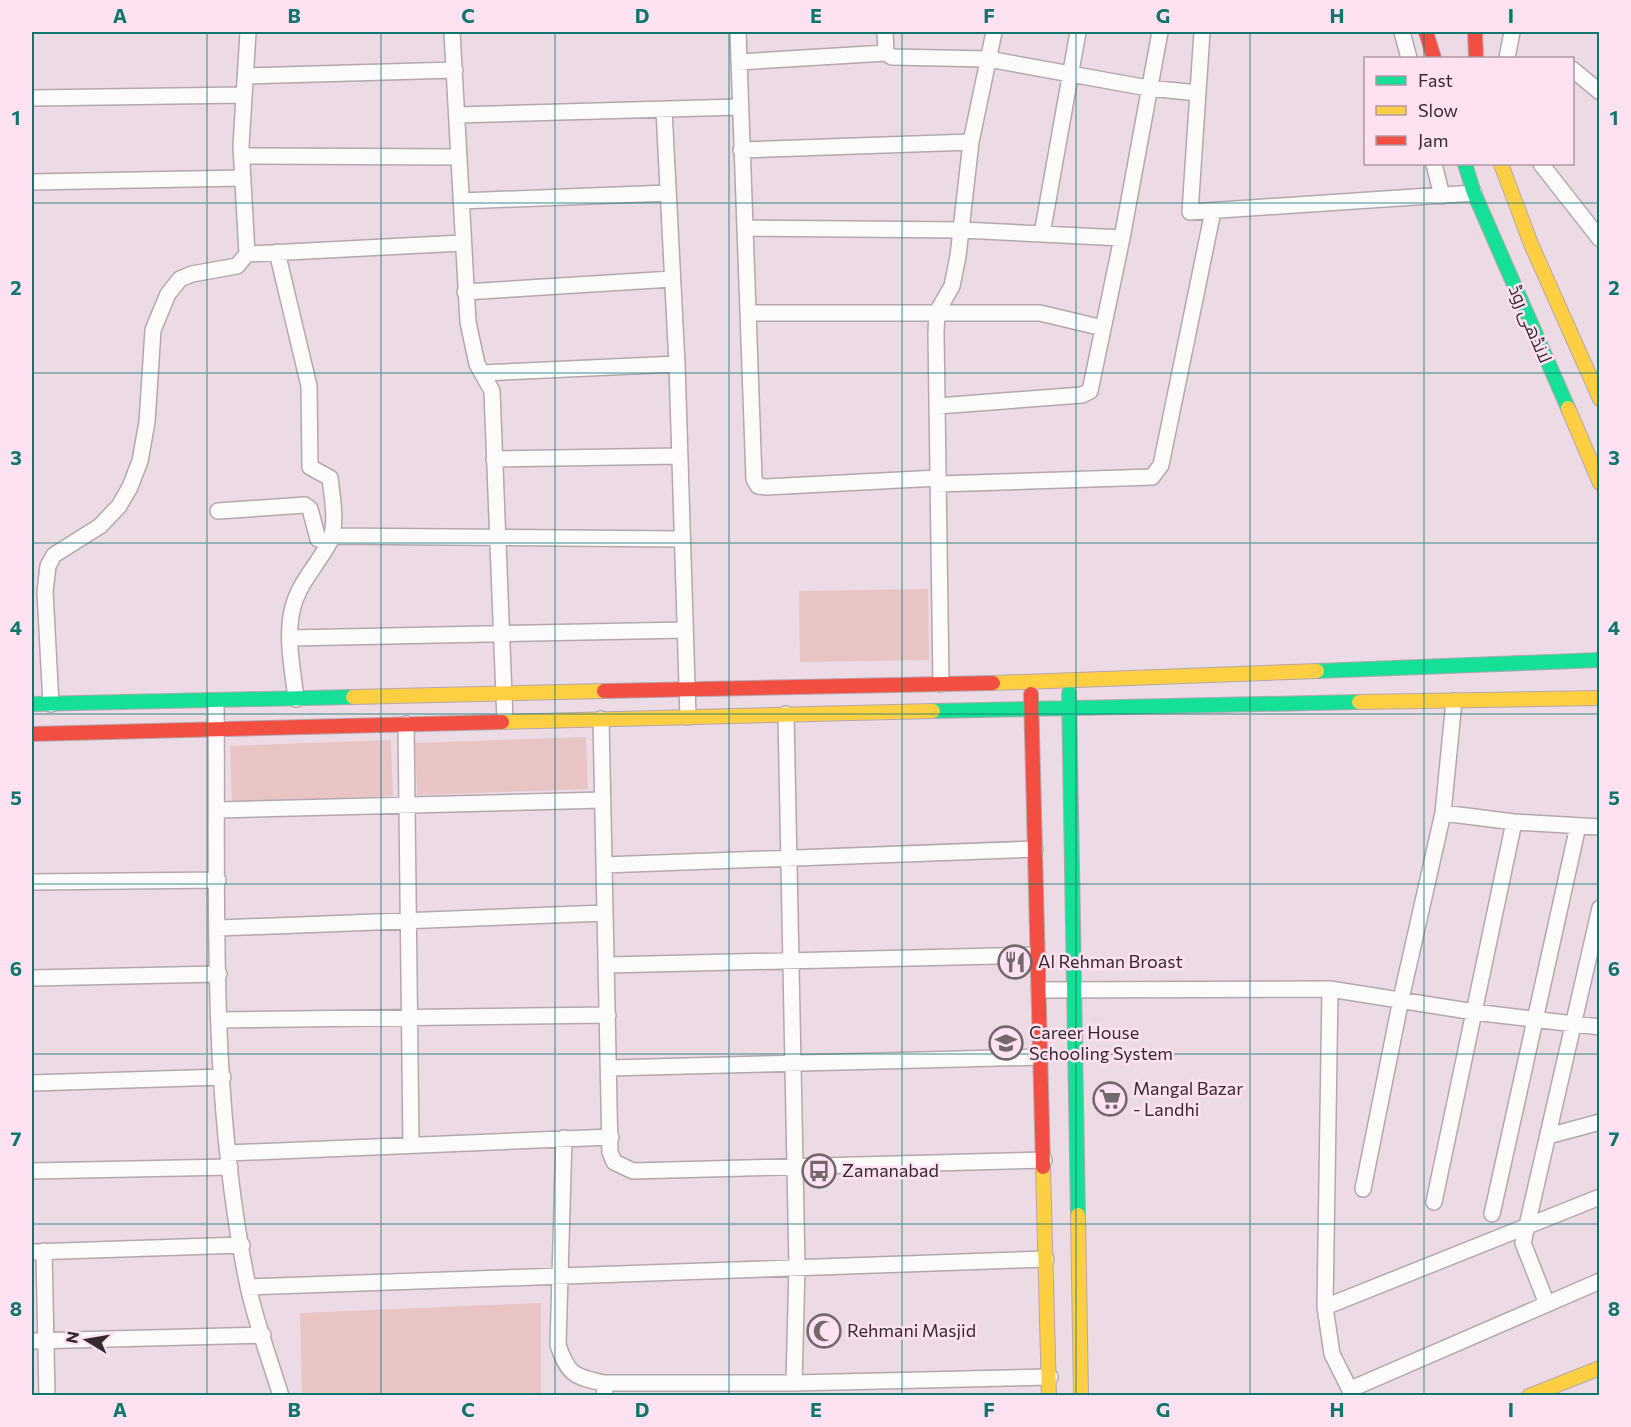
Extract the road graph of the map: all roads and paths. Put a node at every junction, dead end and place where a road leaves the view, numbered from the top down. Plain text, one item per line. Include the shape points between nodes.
1 (248, 32) edge
2 (452, 32) edge
3 (738, 32) edge
4 (885, 32) edge
5 (994, 32) edge
6 (1078, 32) edge
7 (1160, 32) edge
8 (1202, 32) edge
9 (1402, 32) edge
10 (1426, 32) edge
11 (1475, 32) edge
12 (1512, 32) edge
13 (886, 53) junction
14 (1409, 57) edge
15 (1434, 57) edge
16 (1476, 57) edge
17 (1507, 57) edge
18 (988, 58) junction
19 (739, 62) junction
20 (455, 70) junction
21 (1574, 71) edge
22 (1070, 72) junction
23 (245, 76) junction
24 (1148, 87) junction
25 (1599, 92) edge
26 (1198, 93) junction
27 (244, 95) junction
28 (32, 98) edge
29 (739, 107) junction
30 (664, 110) junction
31 (457, 115) junction
32 (971, 142) junction
33 (741, 150) junction
34 (242, 156) junction
35 (459, 157) junction
36 (1434, 165) edge
37 (1465, 165) edge
38 (1501, 165) edge
39 (1542, 165) edge
40 (243, 178) junction
41 (32, 182) edge
42 (668, 193) junction
43 (1474, 193) junction
44 (1442, 195) junction
45 (461, 201) junction
46 (1213, 211) junction
47 (745, 228) junction
48 (962, 230) junction
49 (1042, 234) junction
50 (1122, 238) junction
51 (1599, 239) edge
52 (462, 243) junction
53 (278, 252) junction
54 (247, 254) junction
55 (672, 279) junction
56 (465, 292) junction
57 (938, 312) junction
58 (748, 313) junction
59 (1103, 328) junction
60 (677, 364) junction
61 (482, 373) junction
62 (1596, 380) edge
63 (1599, 399) edge
64 (938, 406) junction
65 (680, 456) junction
66 (494, 459) junction
67 (938, 481) junction
68 (1599, 483) edge
69 (218, 511) dead end
70 (496, 537) junction
71 (331, 539) junction
72 (682, 539) junction
73 (685, 630) junction
74 (503, 636) junction
75 (291, 638) junction
76 (1599, 660) edge
77 (1030, 681) junction
78 (1070, 681) junction
79 (941, 684) junction
80 (687, 690) junction
81 (504, 693) junction
82 (1599, 698) edge
83 (296, 699) junction
84 (216, 701) junction
85 (1454, 701) junction
86 (32, 704) edge
87 (51, 704) junction
88 (1031, 708) junction
89 (1068, 708) junction
90 (786, 714) junction
91 (688, 717) junction
92 (601, 719) junction
93 (505, 722) junction
94 (406, 724) junction
95 (217, 729) junction
96 (32, 734) edge
97 (603, 800) junction
98 (407, 803) junction
99 (218, 810) junction
100 (1443, 813) junction
101 (1514, 822) junction
102 (1578, 826) junction
103 (1599, 827) edge
104 (1035, 849) junction
105 (788, 857) junction
106 (604, 865) junction
107 (218, 880) junction
108 (32, 882) edge
109 (1599, 908) edge
110 (605, 913) junction
111 (408, 921) junction
112 (219, 928) junction
113 (1038, 955) junction
114 (791, 959) junction
115 (607, 965) junction
116 (219, 974) junction
117 (32, 978) edge
118 (1330, 988) junction
119 (1073, 989) junction
120 (1039, 990) junction
121 (1401, 999) junction
122 (1474, 1012) junction
123 (608, 1015) junction
124 (410, 1017) junction
125 (219, 1020) junction
126 (1535, 1021) junction
127 (1573, 1026) junction
128 (1599, 1027) edge
129 (1041, 1057) junction
130 (793, 1063) junction
131 (609, 1068) junction
132 (223, 1077) junction
133 (32, 1083) edge
134 (1599, 1122) edge
135 (1548, 1136) junction
136 (611, 1137) junction
137 (564, 1138) junction
138 (411, 1144) junction
139 (229, 1160) junction
140 (1044, 1160) junction
141 (794, 1167) junction
142 (32, 1171) edge
143 (1363, 1188) dead end
144 (1599, 1197) edge
145 (1434, 1202) dead end
146 (1492, 1214) dead end
147 (1527, 1226) junction
148 (242, 1245) junction
149 (38, 1252) edge
150 (1046, 1259) junction
151 (797, 1268) junction
152 (562, 1275) junction
153 (1599, 1281) edge
154 (248, 1287) junction
155 (1547, 1304) junction
156 (1325, 1308) junction
157 (262, 1335) junction
158 (39, 1341) edge
159 (1599, 1368) edge
160 (1050, 1377) junction
161 (794, 1383) junction
162 (605, 1389) edge
163 (1352, 1392) edge
164 (47, 1395) edge
165 (281, 1395) edge
166 (1049, 1395) edge
167 (1081, 1395) edge
168 (1529, 1395) edge

1 - 23 street
2 - 20 street
3 - 19 street
4 - 13 street
5 - 18 street
6 - 22 street
7 - 24 street
8 - 26 street
9 - 14 street
10 - 15 main road
11 - 16 main road
12 - 17 street
13 - 18 street via 899,57
13 - 19 street
18 - 22 street
18 - 32 street
19 - 29 street
20 - 23 street
20 - 31 street
21 - 25 street
22 - 24 street
22 - 49 street
23 - 27 street
24 - 26 street
24 - 50 street
26 - 46 street via 1190,212
27 - 28 street
27 - 34 street
29 - 30 street
29 - 33 street
30 - 31 street
30 - 42 street
31 - 35 street
32 - 33 street
32 - 48 street
33 - 47 street
34 - 35 street
34 - 40 street
35 - 45 street
36 - 44 street
37 - 43 main road, لانڈھی روڈ
38 - 62 main road, لانڈھی روڈ via 1532,244
39 - 51 street
40 - 41 street
40 - 54 street
42 - 45 street
42 - 55 street
43 - 44 street
43 - 68 main road, لانڈھی روڈ
44 - 46 street
45 - 52 street
46 - 67 street via 1161,465 1152,477
47 - 48 street
47 - 58 street
48 - 49 street
48 - 57 street via 952,286
49 - 50 street
50 - 59 street
52 - 53 street
52 - 56 street
53 - 54 street
53 - 71 street via 309,386 310,467 330,478
54 - 87 street via 237,266 192,273 180,279 168,294 153,330 147,422 140,461 130,487 100,526 54,555 48,566 45,592
55 - 56 street
55 - 60 street
56 - 61 street via 468,322
57 - 58 street
57 - 59 street via 1040,313
57 - 64 street
58 - 67 street via 754,479 758,486
59 - 64 street via 1087,393
60 - 61 street
60 - 65 street
61 - 66 street via 492,391
62 - 63 main road, لانڈھی روڈ
64 - 67 street
65 - 66 street
65 - 72 street
66 - 70 street
67 - 79 street
69 - 71 street via 304,505 310,509 318,539
70 - 71 street
70 - 72 street
70 - 74 street
71 - 75 street via 302,584 293,606
72 - 73 street
73 - 74 street
73 - 80 street
74 - 75 street
74 - 81 street
75 - 83 street
76 - 78 main road
77 - 78 main road
77 - 79 main road
77 - 88 main road
78 - 89 main road
79 - 80 main road
80 - 81 main road
80 - 91 street
81 - 83 main road
81 - 93 street
82 - 85 main road
83 - 84 main road
84 - 87 main road
84 - 95 street
85 - 89 main road
85 - 100 street
86 - 87 main road
88 - 89 main road
88 - 90 main road
88 - 104 main road
89 - 119 main road
90 - 91 main road
90 - 105 street
91 - 92 main road
92 - 93 main road
92 - 97 street
93 - 94 main road
94 - 95 main road
94 - 98 street
95 - 96 main road
95 - 99 street
97 - 98 street
97 - 106 street
98 - 99 street
98 - 111 street
99 - 107 street
100 - 101 street
100 - 121 street
101 - 102 street
101 - 122 street
102 - 103 street
102 - 126 street
104 - 105 street
104 - 113 main road
105 - 106 street
105 - 114 street
106 - 110 street
107 - 108 street
107 - 112 street
109 - 127 street
110 - 111 street
110 - 115 street
111 - 112 street
111 - 124 street
112 - 116 street
113 - 114 street
113 - 120 main road
114 - 115 street
114 - 130 street
115 - 123 street
116 - 117 street
116 - 125 street
118 - 119 street
118 - 121 street
118 - 156 street
119 - 120 street
119 - 167 main road
120 - 129 main road
121 - 122 street
121 - 143 street
122 - 126 street
122 - 145 street
123 - 124 street
123 - 131 street
124 - 125 street
124 - 138 street
125 - 132 street
126 - 127 street
126 - 146 street
127 - 128 street
127 - 135 street
129 - 130 street
129 - 140 main road
130 - 131 street
130 - 141 street
131 - 136 street
132 - 133 street
132 - 139 street
134 - 135 street
135 - 147 street
136 - 137 street
136 - 141 street via 614,1162 633,1171
137 - 138 street
137 - 152 street
138 - 139 street
139 - 142 street
139 - 148 street
140 - 141 street
140 - 150 main road
141 - 151 street
144 - 147 street
147 - 155 street via 1523,1243
147 - 156 street
148 - 149 street
148 - 154 street
149 - 158 street
150 - 151 street
150 - 160 main road
151 - 152 street
151 - 161 street
152 - 154 street
152 - 162 street via 558,1345 565,1365 578,1378
153 - 155 street
154 - 157 street
155 - 163 street
156 - 163 street via 1332,1354
157 - 158 street
157 - 165 street
158 - 164 street
159 - 168 main road
160 - 161 street
160 - 166 main road
161 - 162 street

